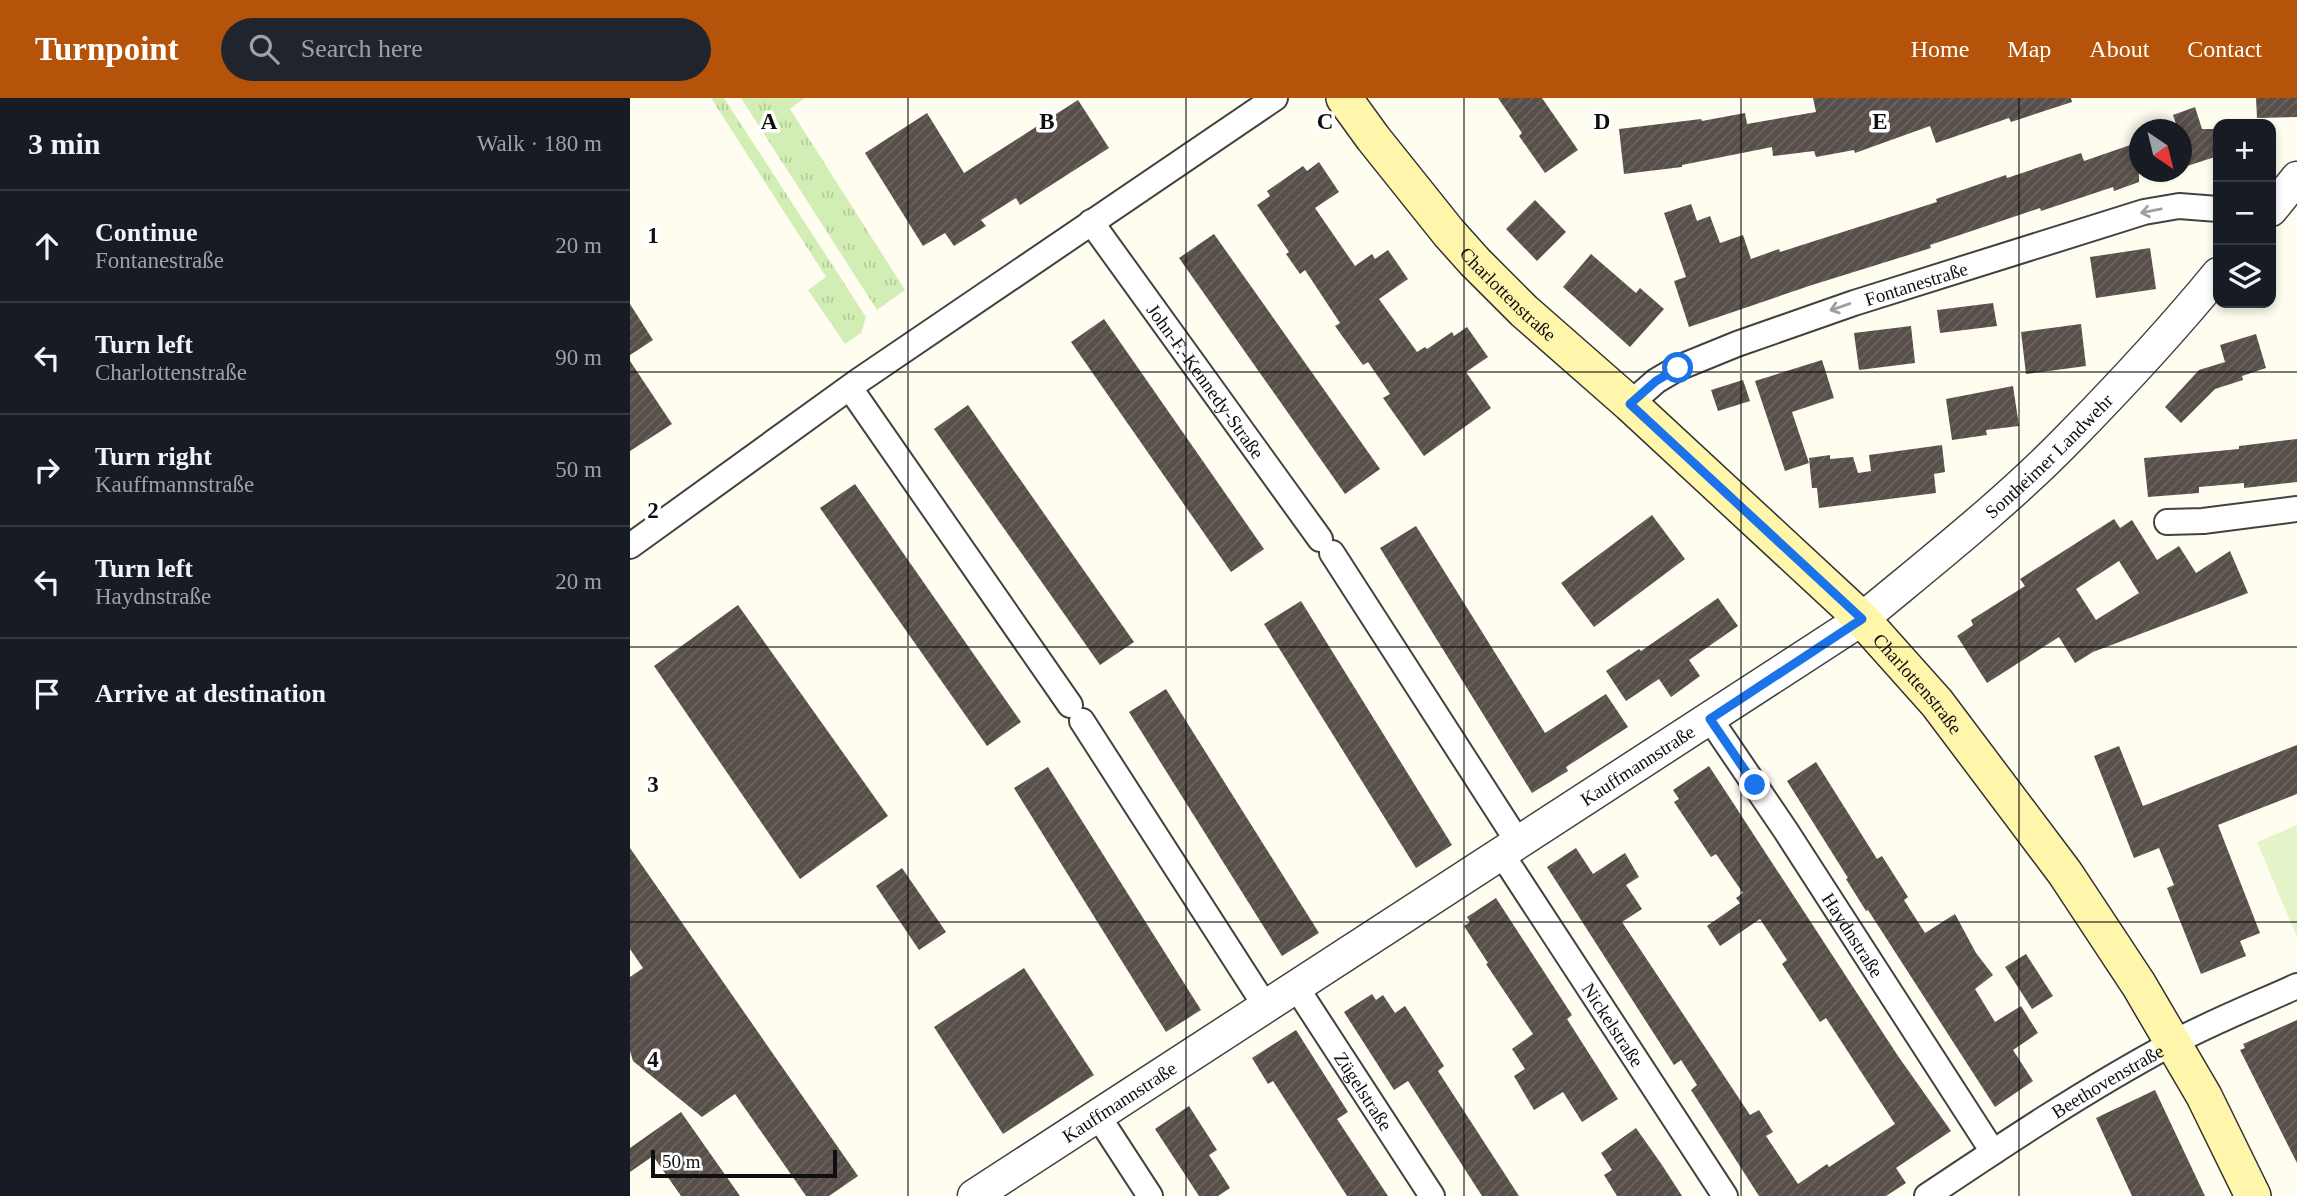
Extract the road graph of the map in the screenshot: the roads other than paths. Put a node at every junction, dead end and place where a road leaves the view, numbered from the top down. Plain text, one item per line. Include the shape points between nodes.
1 (1275, 98) edge
2 (1344, 98) edge
3 (2297, 178) edge
4 (2276, 204) edge
5 (2213, 209) edge
6 (1091, 222) junction
7 (2213, 280) edge
8 (850, 388) junction
9 (1630, 404) junction
10 (2297, 509) edge
11 (2167, 522) dead end
12 (630, 546) edge
13 (1862, 619) junction
14 (1710, 719) junction
15 (1509, 848) junction
16 (2297, 986) edge
17 (1296, 987) junction
18 (1266, 1007) junction
19 (2174, 1042) junction
20 (1098, 1116) junction
21 (1993, 1152) junction
22 (1931, 1195) edge
23 (974, 1196) edge
24 (1150, 1196) edge
25 (1432, 1196) edge
26 (1725, 1196) edge
27 (2253, 1196) edge

1 - 6 street
2 - 9 main road, Charlottenstraße via 1467,253 1533,319
3 - 4 street
5 -> 9 street, Fontanestraße via 2179,206 2144,212 1854,303 1678,368
6 - 8 street
6 - 15 street, John-F.-Kennedy-Straße via 1326,546
7 - 13 street, Sontheimer Landwehr via 2070,438
8 - 12 street
8 - 18 street via 1076,713
9 - 13 main road, Charlottenstraße
10 - 11 street via 2203,522
13 - 14 street, Kauffmannstraße
13 - 19 main road, Charlottenstraße via 1937,703 2057,862
14 - 15 street, Kauffmannstraße
14 - 21 street, Haydnstraße
15 - 17 street, Kauffmannstraße
15 - 26 street, Nickelstraße
16 - 19 street, Beethovenstraße
17 - 18 street, Kauffmannstraße
17 - 25 street, Zügelstraße
18 - 20 street, Kauffmannstraße
19 - 21 street, Beethovenstraße
19 - 27 main road, Charlottenstraße
20 - 23 street, Kauffmannstraße
20 - 24 street
21 - 22 street, Beethovenstraße

